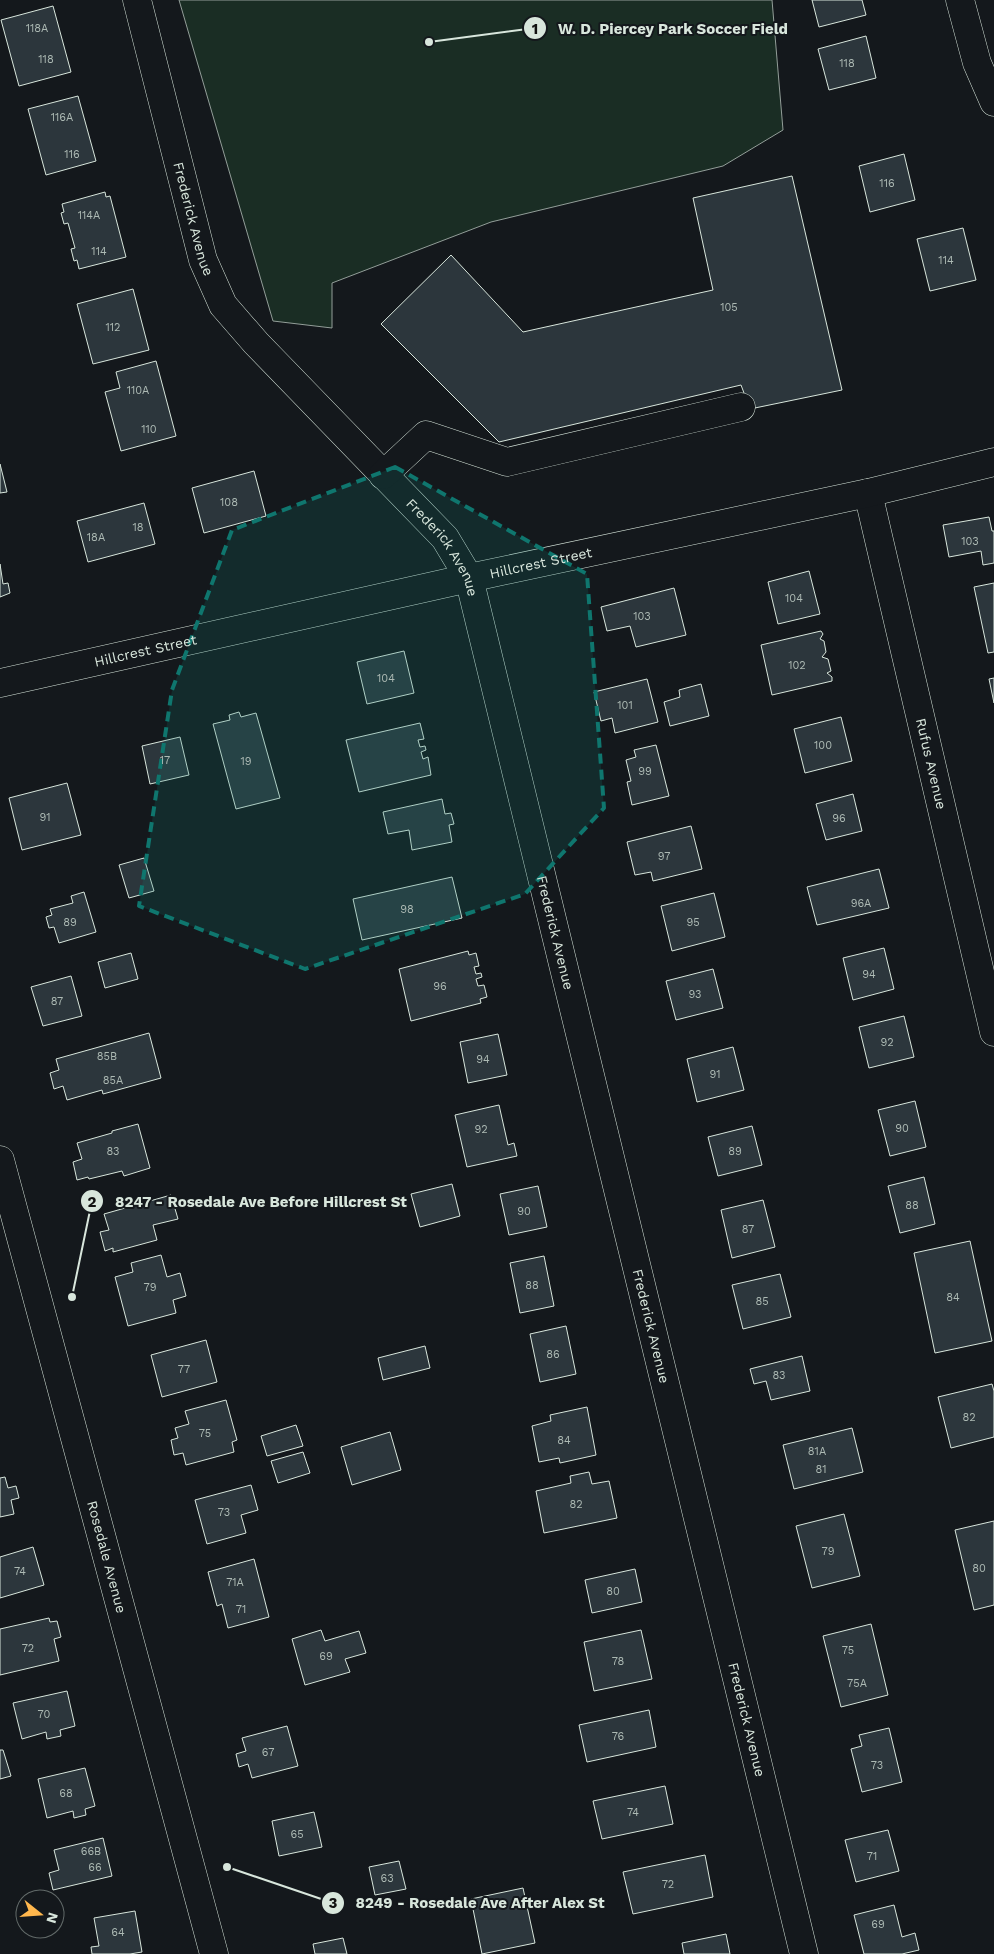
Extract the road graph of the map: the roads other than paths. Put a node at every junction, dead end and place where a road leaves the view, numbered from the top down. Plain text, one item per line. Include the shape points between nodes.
1 (137, 0) edge
2 (960, 0) edge
3 (994, 102) edge
4 (741, 407) dead end
5 (994, 462) edge
6 (383, 475) junction
7 (868, 493) junction
8 (469, 578) junction
9 (0, 683) edge
10 (994, 1032) edge
11 (0, 1160) edge
12 (214, 1954) edge
13 (804, 1954) edge

1 - 6 street, Frederick Avenue via 203,260 223,305
2 - 3 street via 978,62
4 - 6 street via 507,462 426,435
5 - 7 street, Hillcrest Street
6 - 8 street, Frederick Avenue via 445,538
7 - 8 street, Hillcrest Street
7 - 10 street, Rufus Avenue
8 - 9 street, Hillcrest Street
8 - 13 street, Frederick Avenue
11 - 12 street, Rosedale Avenue

